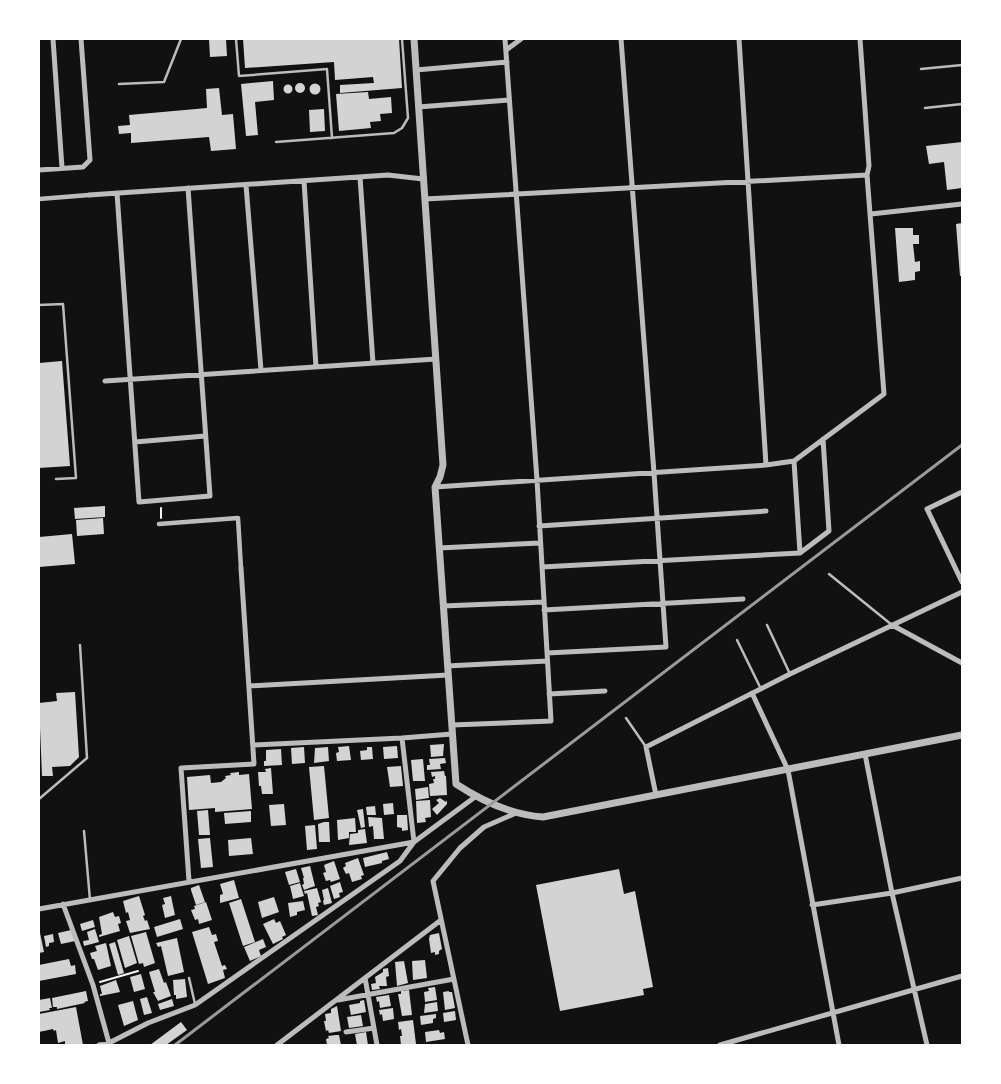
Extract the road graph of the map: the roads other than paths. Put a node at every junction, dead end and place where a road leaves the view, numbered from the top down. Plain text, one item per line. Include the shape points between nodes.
1 (53, 39) edge
2 (81, 39) edge
3 (181, 39) edge
4 (236, 39) edge
5 (402, 39) edge
6 (414, 39) edge
7 (505, 39) edge
8 (522, 39) edge
9 (621, 39) edge
10 (738, 39) edge
11 (860, 39) edge
12 (506, 50) junction
13 (507, 62) junction
14 (962, 65) edge
15 (921, 69) dead end
16 (416, 70) junction
17 (119, 84) dead end
18 (510, 100) junction
19 (962, 104) edge
20 (418, 107) junction
21 (925, 108) dead end
22 (332, 138) junction
23 (276, 142) dead end
24 (62, 168) junction
25 (39, 170) edge
26 (867, 175) junction
27 (360, 177) junction
28 (423, 179) junction
29 (304, 181) junction
30 (748, 182) junction
31 (246, 185) junction
32 (188, 188) junction
33 (631, 188) junction
34 (117, 193) junction
35 (516, 194) junction
36 (89, 195) joint
37 (39, 199) edge
38 (424, 199) junction
39 (962, 204) edge
40 (870, 214) junction
41 (39, 305) edge
42 (436, 359) junction
43 (373, 363) junction
44 (316, 367) junction
45 (261, 370) junction
46 (201, 374) junction
47 (130, 379) junction
48 (105, 381) dead end
49 (205, 436) junction
50 (823, 439) junction
51 (135, 442) junction
52 (794, 461) junction
53 (766, 465) junction
54 (654, 473) junction
55 (56, 479) dead end
56 (536, 480) junction
57 (435, 487) junction
58 (962, 492) edge
59 (766, 511) dead end
60 (657, 518) junction
61 (160, 524) road end
62 (539, 526) junction
63 (540, 543) junction
64 (439, 548) junction
65 (800, 553) junction
66 (660, 561) junction
67 (241, 568) joint
68 (542, 568) junction
69 (829, 574) dead end
70 (962, 582) edge
71 (962, 592) edge
72 (744, 599) dead end
73 (544, 602) junction
74 (663, 603) junction
75 (443, 606) junction
76 (544, 610) junction
77 (767, 625) dead end
78 (892, 626) junction
79 (737, 640) dead end
80 (80, 645) dead end
81 (547, 653) junction
82 (547, 660) junction
83 (962, 664) edge
84 (447, 666) junction
85 (790, 674) junction
86 (448, 675) junction
87 (249, 686) junction
88 (761, 689) junction
89 (605, 691) dead end
90 (752, 693) junction
91 (549, 694) junction
92 (626, 718) dead end
93 (452, 725) junction
94 (452, 734) junction
95 (962, 735) edge
96 (402, 738) junction
97 (253, 745) junction
98 (646, 747) junction
99 (865, 754) junction
100 (788, 770) junction
101 (656, 795) junction
102 (476, 797) junction
103 (39, 799) edge
104 (516, 812) junction
105 (84, 831) dead end
106 (414, 842) junction
107 (962, 878) edge
108 (189, 881) junction
109 (892, 893) junction
110 (90, 900) junction
111 (63, 904) junction
112 (812, 905) junction
113 (39, 909) edge
114 (441, 920) junction
115 (962, 976) edge
116 (188, 978) dead end
117 (365, 978) junction
118 (454, 979) junction
119 (914, 990) junction
120 (368, 994) junction
121 (336, 1000) junction
122 (195, 1005) junction
123 (833, 1013) junction
124 (374, 1028) junction
125 (346, 1032) dead end
126 (285, 1039) junction
127 (109, 1042) junction
128 (99, 1045) edge
129 (277, 1045) edge
130 (286, 1045) edge
131 (377, 1045) edge
132 (468, 1045) edge
133 (720, 1045) edge
134 (839, 1045) edge
135 (927, 1045) edge

1 - 24 street
2 - 24 street via 90,160 83,167
3 - 17 lane via 164,82
4 - 22 lane via 239,76 327,69
5 - 22 lane via 408,118 402,128 394,134
6 - 16 street
7 - 12 street
8 - 12 street
9 - 33 street
10 - 30 street
11 - 26 street
12 - 13 street
13 - 16 street
13 - 18 street
14 - 15 lane
16 - 20 street
18 - 20 street
18 - 35 street
19 - 21 lane
20 - 28 street
22 - 23 lane
24 - 25 street
26 - 30 street
26 - 40 street
27 - 28 street via 388,175
27 - 29 street
27 - 43 street
28 - 38 street
29 - 31 street
29 - 44 street
30 - 33 street
30 - 53 street
31 - 32 street
31 - 45 street
32 - 34 street
32 - 46 street
33 - 35 street
33 - 54 street
34 - 36 street
34 - 47 street
35 - 38 street
35 - 56 street
36 - 37 street
38 - 42 street
39 - 40 street
40 - 50 street via 884,394
41 - 55 lane via 63,304 76,478
42 - 43 street
42 - 57 street via 443,465
43 - 44 street
44 - 45 street
45 - 46 street
46 - 47 street
46 - 49 street
47 - 48 street
47 - 51 street
49 - 51 street
49 - 51 street via 210,496 139,502
50 - 52 street
50 - 65 street via 829,531
52 - 53 street
52 - 65 street
53 - 54 street
54 - 56 street
54 - 60 street
56 - 57 street
56 - 62 street
57 - 64 street
58 - 70 street via 927,509
59 - 60 street
60 - 62 street
60 - 66 street
61 - 67 street via 238,518
62 - 63 street
63 - 64 street
63 - 68 street
64 - 75 street
65 - 66 street
66 - 68 street
66 - 74 street
67 - 87 street
68 - 73 street
69 - 78 lane
71 - 78 street
72 - 74 street
73 - 75 street
73 - 76 street
74 - 76 street
74 - 81 street via 666,647
75 - 84 street
76 - 81 street
77 - 85 lane
78 - 83 street
78 - 85 street
79 - 88 lane
80 - 103 lane via 87,758
81 - 82 street
82 - 84 street
82 - 91 street
84 - 86 street
85 - 88 street
86 - 87 street
86 - 93 street
87 - 97 street
88 - 90 street
89 - 91 street
90 - 98 street
90 - 100 street
91 - 93 street via 551,721
92 - 98 lane
93 - 94 street
94 - 96 street
94 - 102 street via 456,784
95 - 99 street
96 - 97 street
96 - 106 street
97 - 108 street via 254,764 181,768
98 - 101 street
99 - 100 street
99 - 109 street
100 - 101 street
100 - 112 street
101 - 104 street via 544,817
102 - 104 street
102 - 106 street
104 - 114 street via 484,827 460,848 432,881
105 - 110 lane
106 - 108 street
106 - 122 street via 400,861
107 - 109 street
108 - 110 street
109 - 112 street
109 - 119 street
110 - 111 street
111 - 113 street
111 - 127 street via 93,985
112 - 123 street
114 - 117 street
114 - 118 street
115 - 119 street
116 - 122 lane
117 - 120 street
117 - 121 street
118 - 120 street
118 - 132 street
119 - 123 street
119 - 135 street
120 - 121 street
120 - 124 street
121 - 126 street
122 - 127 street
123 - 133 street
123 - 134 street
124 - 125 street
124 - 131 street
126 - 129 street
126 - 130 street
127 - 128 street

